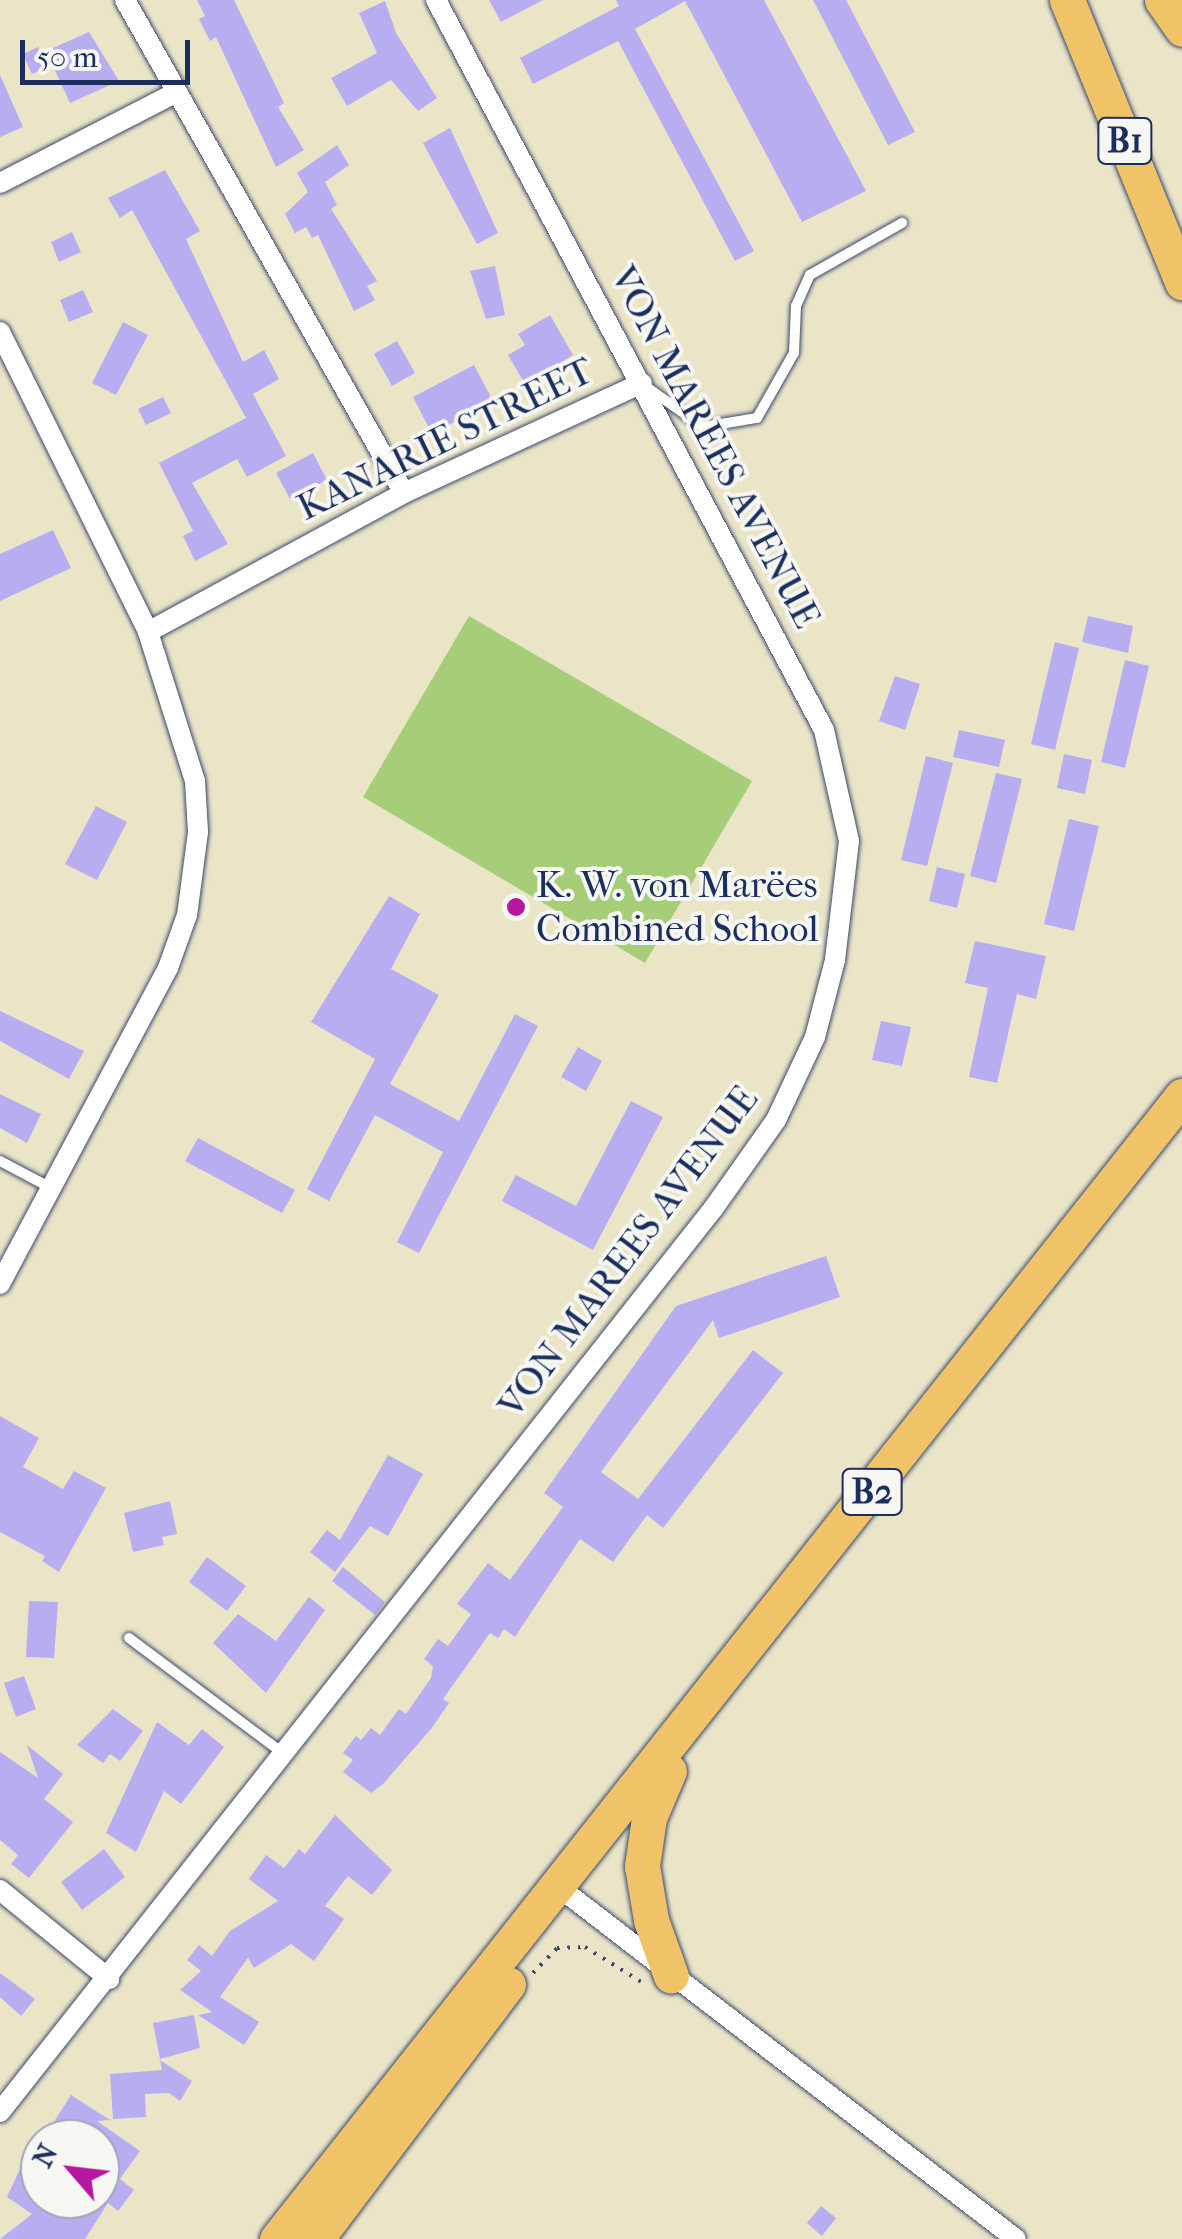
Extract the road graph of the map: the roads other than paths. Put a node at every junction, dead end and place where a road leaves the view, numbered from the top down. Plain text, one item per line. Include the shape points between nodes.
1 (124, 0) edge
2 (436, 0) edge
3 (1067, 0) edge
4 (1162, 0) edge
5 (1182, 29) edge
6 (175, 93) junction
7 (0, 183) edge
8 (902, 223) dead end
9 (1182, 282) edge
10 (0, 332) edge
11 (642, 384) junction
12 (404, 493) junction
13 (148, 632) junction
14 (1182, 1096) edge
15 (0, 1161) edge
16 (51, 1188) junction
17 (0, 1284) edge
18 (130, 1638) dead end
19 (700, 1712) junction
20 (285, 1754) junction
21 (560, 1888) junction
22 (0, 1890) edge
23 (109, 1979) junction
24 (658, 1980) junction
25 (0, 2112) edge
26 (277, 2239) edge
27 (316, 2239) edge
28 (1016, 2239) edge

1 - 6 street
2 - 11 street, VON MAREES AVENUE
3 - 9 highway, B1
4 - 5 highway
6 - 7 street
6 - 12 street
8 - 11 lane, KANARIE STREET via 810,275 796,306 794,353 757,418 703,427
10 - 13 street
11 - 12 street, KANARIE STREET
11 - 20 street, VON MAREES AVENUE via 816,714 843,792 846,900 815,1037 776,1120 713,1209
12 - 13 street, KANARIE STREET
13 - 16 street via 194,781 195,875 168,968
14 - 19 highway, B2
15 - 16 lane
16 - 17 street
18 - 20 lane
19 - 21 highway, B2
19 - 24 highway via 657,1797 643,1848
20 - 23 street, VON MAREES AVENUE
21 - 24 street
21 - 26 highway, B2
21 - 27 highway, B2 via 533,1950
22 - 23 street
23 - 25 street, VON MAREES AVENUE
24 - 28 street

